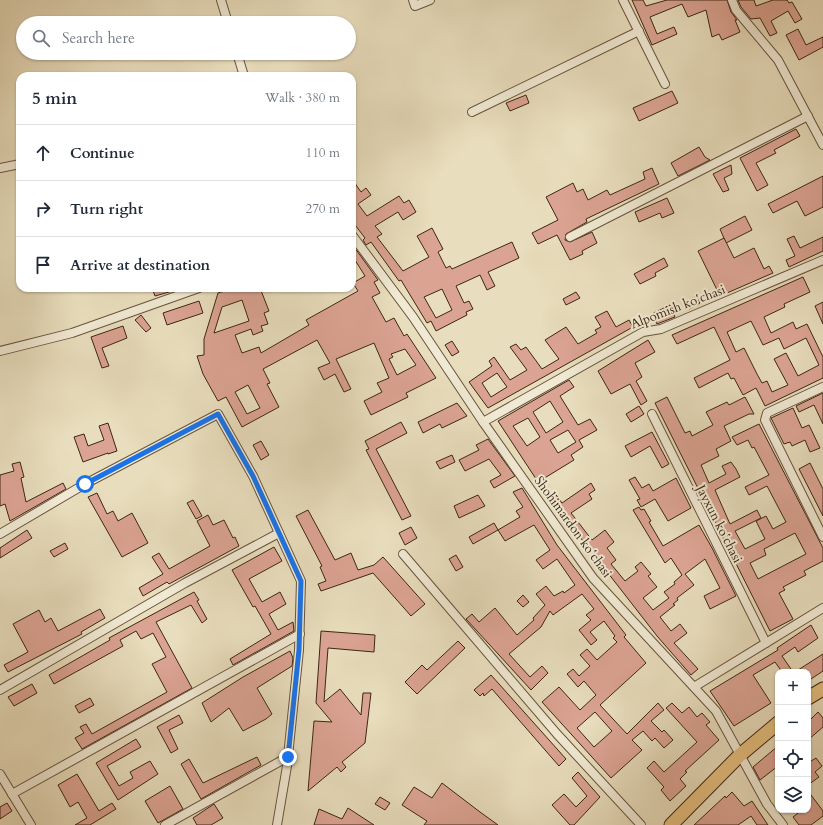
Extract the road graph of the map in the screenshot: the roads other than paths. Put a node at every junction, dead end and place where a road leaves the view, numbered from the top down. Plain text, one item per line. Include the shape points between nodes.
1 (221, 0) edge
2 (413, 0) edge
3 (430, 0) edge
4 (623, 0) edge
5 (732, 0) edge
6 (226, 16) edge
7 (639, 31) junction
8 (239, 60) edge
9 (243, 72) edge
10 (665, 84) dead end
11 (472, 112) dead end
12 (808, 116) junction
13 (823, 145) edge
14 (16, 165) edge
15 (0, 168) edge
16 (570, 237) dead end
17 (356, 240) edge
18 (823, 260) edge
19 (188, 292) edge
20 (0, 351) edge
21 (823, 387) edge
22 (652, 414) dead end
23 (483, 422) junction
24 (280, 533) junction
25 (0, 534) edge
26 (823, 537) edge
27 (403, 554) dead end
28 (823, 608) edge
29 (300, 634) junction
30 (766, 643) junction
31 (694, 687) junction
32 (823, 689) edge
33 (0, 690) edge
34 (811, 696) edge
35 (775, 726) edge
36 (740, 755) junction
37 (288, 757) junction
38 (0, 774) edge
39 (12, 794) junction
40 (31, 825) edge
41 (165, 825) edge
42 (277, 825) edge
43 (641, 825) edge
44 (671, 825) edge
45 (783, 825) edge

1 - 6 street
2 - 3 street via 415,6
4 - 7 street
5 - 12 street via 736,10 778,60
7 - 10 street
7 - 11 street
8 - 9 street
12 - 13 street
12 - 16 street
14 - 15 street
17 - 23 street, Shohimardon koʻchasi via 413,317
18 - 23 street, Alpomish koʻchasi via 662,329 642,332
19 - 20 street via 72,333
21 - 26 street via 765,416
22 - 30 street, Jayxun koʻchasi
23 - 31 street, Shohimardon koʻchasi via 593,578
24 - 25 street via 253,476 218,414 85,484
24 - 29 street via 301,581
24 - 33 street via 185,583
27 - 43 street via 557,734
28 - 30 street
29 - 37 street
29 - 39 street
30 - 31 street
31 - 36 street, Shohimardon koʻchasi via 716,711
32 - 34 main road
35 - 36 main road
36 - 44 main road
36 - 45 street, Shohimardon koʻchasi via 767,804
37 - 41 street
37 - 42 street
38 - 39 street
39 - 40 street

